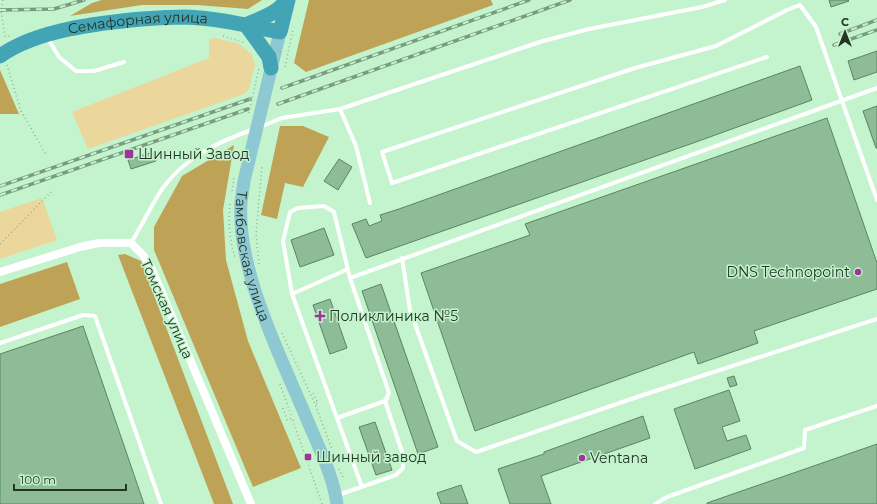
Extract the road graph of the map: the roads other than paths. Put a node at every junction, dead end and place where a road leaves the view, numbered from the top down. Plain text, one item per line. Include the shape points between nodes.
1 (287, 0) edge
2 (725, 0) edge
3 (796, 0) edge
4 (800, 5) junction
5 (246, 25) junction
6 (280, 32) junction
7 (46, 35) junction
8 (767, 57) dead end
9 (6, 59) edge
10 (124, 62) dead end
11 (268, 68) junction
12 (877, 88) edge
13 (842, 100) junction
14 (340, 109) junction
15 (877, 200) edge
16 (370, 203) dead end
17 (132, 243) junction
18 (402, 258) junction
19 (348, 269) junction
20 (0, 272) edge
21 (350, 278) junction
22 (292, 294) junction
23 (877, 319) edge
24 (0, 343) edge
25 (386, 401) junction
26 (877, 406) edge
27 (337, 418) junction
28 (362, 487) junction
29 (337, 500) edge
30 (161, 504) edge
31 (251, 504) edge
32 (655, 504) edge

1 - 5 highway via 270,14
1 - 6 highway, Тамбовская улица
2 - 14 lane via 543,42
3 - 4 lane
4 - 8 lane via 716,46 635,68 382,152 392,183
4 - 13 lane via 816,27
5 - 6 highway, Семафорная улица
5 - 7 highway, Семафорная улица via 167,17 124,21
5 - 11 highway via 269,57
6 - 11 main road, Тамбовская улица
7 - 9 highway, Семафорная улица via 20,44
7 - 10 lane via 59,56 76,71 94,71
11 - 29 main road, Тамбовская улица via 256,165 244,181 241,202 247,263 273,340 322,453
12 - 13 lane
13 - 15 lane
13 - 18 lane
14 - 16 lane via 356,146
14 - 17 lane via 282,118 203,151 177,171 162,190
17 - 20 street, Томская улица via 99,243 80,247
17 - 31 street, Томская улица via 151,267
18 - 21 lane
18 - 23 lane via 410,310 457,441 476,452
19 - 21 lane
19 - 22 lane
19 - 22 lane via 334,212 324,206 298,208 290,212 283,241
21 - 25 lane via 389,393
22 - 27 lane
24 - 30 lane via 83,315 95,316
25 - 27 lane
25 - 28 lane via 403,455 403,468 396,475
26 - 32 lane via 805,430 804,448 667,497
27 - 28 lane
28 - 29 lane

